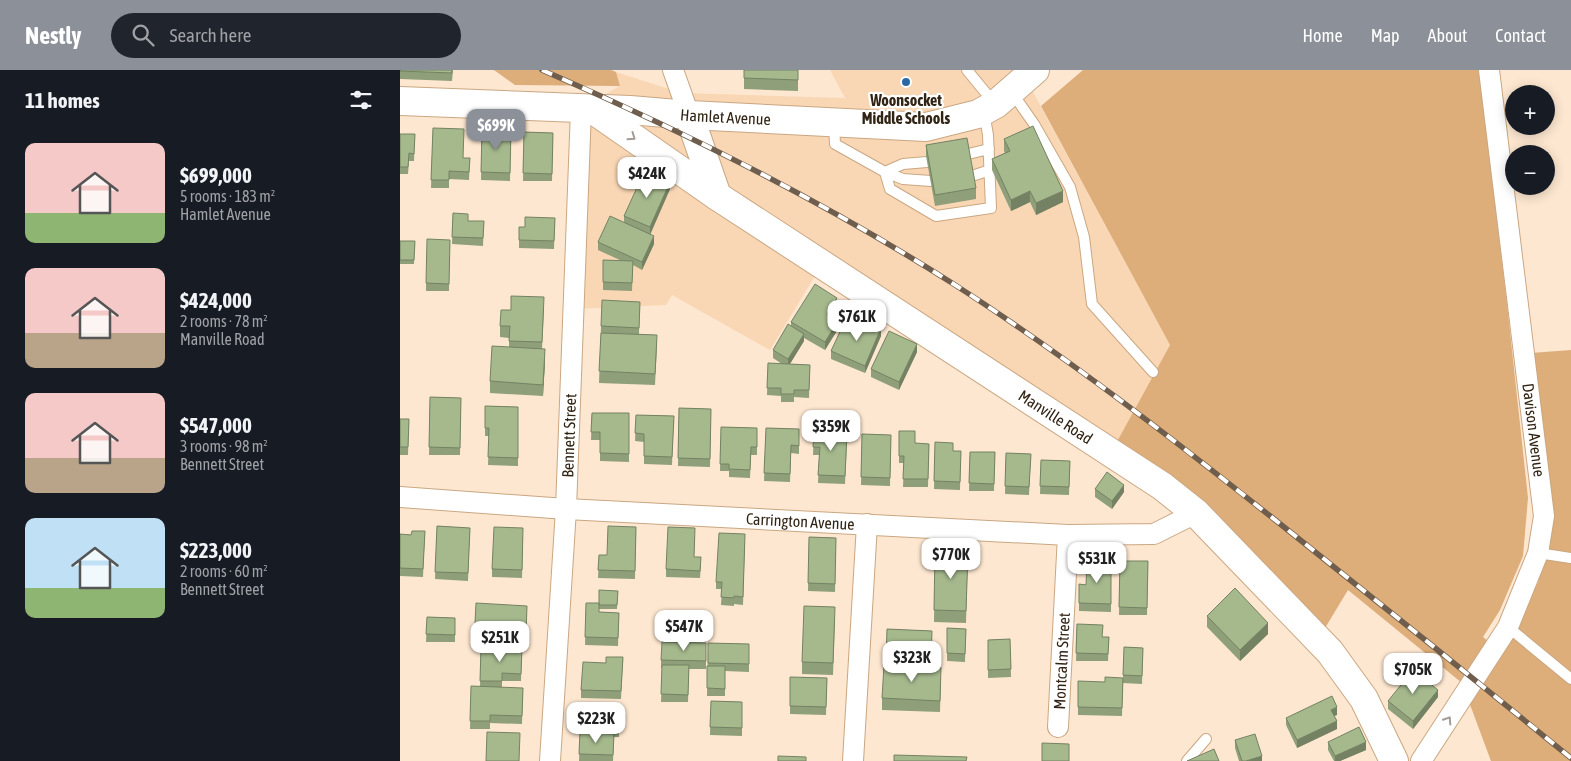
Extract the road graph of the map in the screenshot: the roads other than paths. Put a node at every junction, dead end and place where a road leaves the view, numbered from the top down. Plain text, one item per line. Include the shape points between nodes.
1 (673, 70) edge
2 (967, 70) edge
3 (1035, 70) edge
4 (1488, 70) edge
5 (400, 101) edge
6 (997, 102) junction
7 (586, 109) junction
8 (688, 115) junction
9 (834, 123) junction
10 (989, 149) junction
11 (968, 154) edge
12 (927, 162) edge
13 (990, 170) junction
14 (885, 172) junction
15 (972, 176) edge
16 (931, 182) edge
17 (717, 196) junction
18 (1154, 372) dead end
19 (400, 497) edge
20 (566, 509) junction
21 (1196, 513) junction
22 (867, 524) junction
23 (1068, 535) junction
24 (1538, 553) junction
25 (1571, 558) edge
26 (1508, 626) junction
27 (1571, 679) edge
28 (1058, 727) dead end
29 (1206, 739) dead end
30 (1389, 759) edge
31 (550, 761) edge
32 (853, 761) edge
33 (1187, 761) edge
34 (1421, 761) edge

1 - 8 street
2 - 6 lane
3 - 6 main road, Hamlet Avenue
4 - 24 street, Davison Avenue via 1544,516
5 - 7 main road, Hamlet Avenue
6 - 9 main road, Hamlet Avenue via 978,114 926,128
6 - 10 lane via 988,135
6 - 18 lane via 1034,124 1070,187 1084,237 1092,304
7 - 8 main road, Hamlet Avenue
7 -> 17 main road, Manville Road
7 - 20 street, Bennett Street
8 - 9 main road, Hamlet Avenue
8 - 17 main road
9 - 14 lane via 835,144
10 - 11 lane
10 - 13 lane
12 - 14 lane via 903,164
13 - 14 lane via 991,208 936,216 890,189
13 - 15 lane
14 - 16 lane via 903,179
17 - 21 main road, Manville Road via 1162,486
19 - 20 street, Carrington Avenue
20 - 22 street, Carrington Avenue
20 - 31 street, Bennett Street
21 - 23 street, Carrington Avenue via 1154,534
21 - 30 main road, Manville Road via 1330,652 1364,699
22 - 23 street, Carrington Avenue
22 - 32 street
23 - 28 street, Montcalm Street
24 - 25 lane
24 - 26 street, Davison Avenue
26 - 27 lane
34 -> 26 street, Davison Avenue
29 - 33 lane

